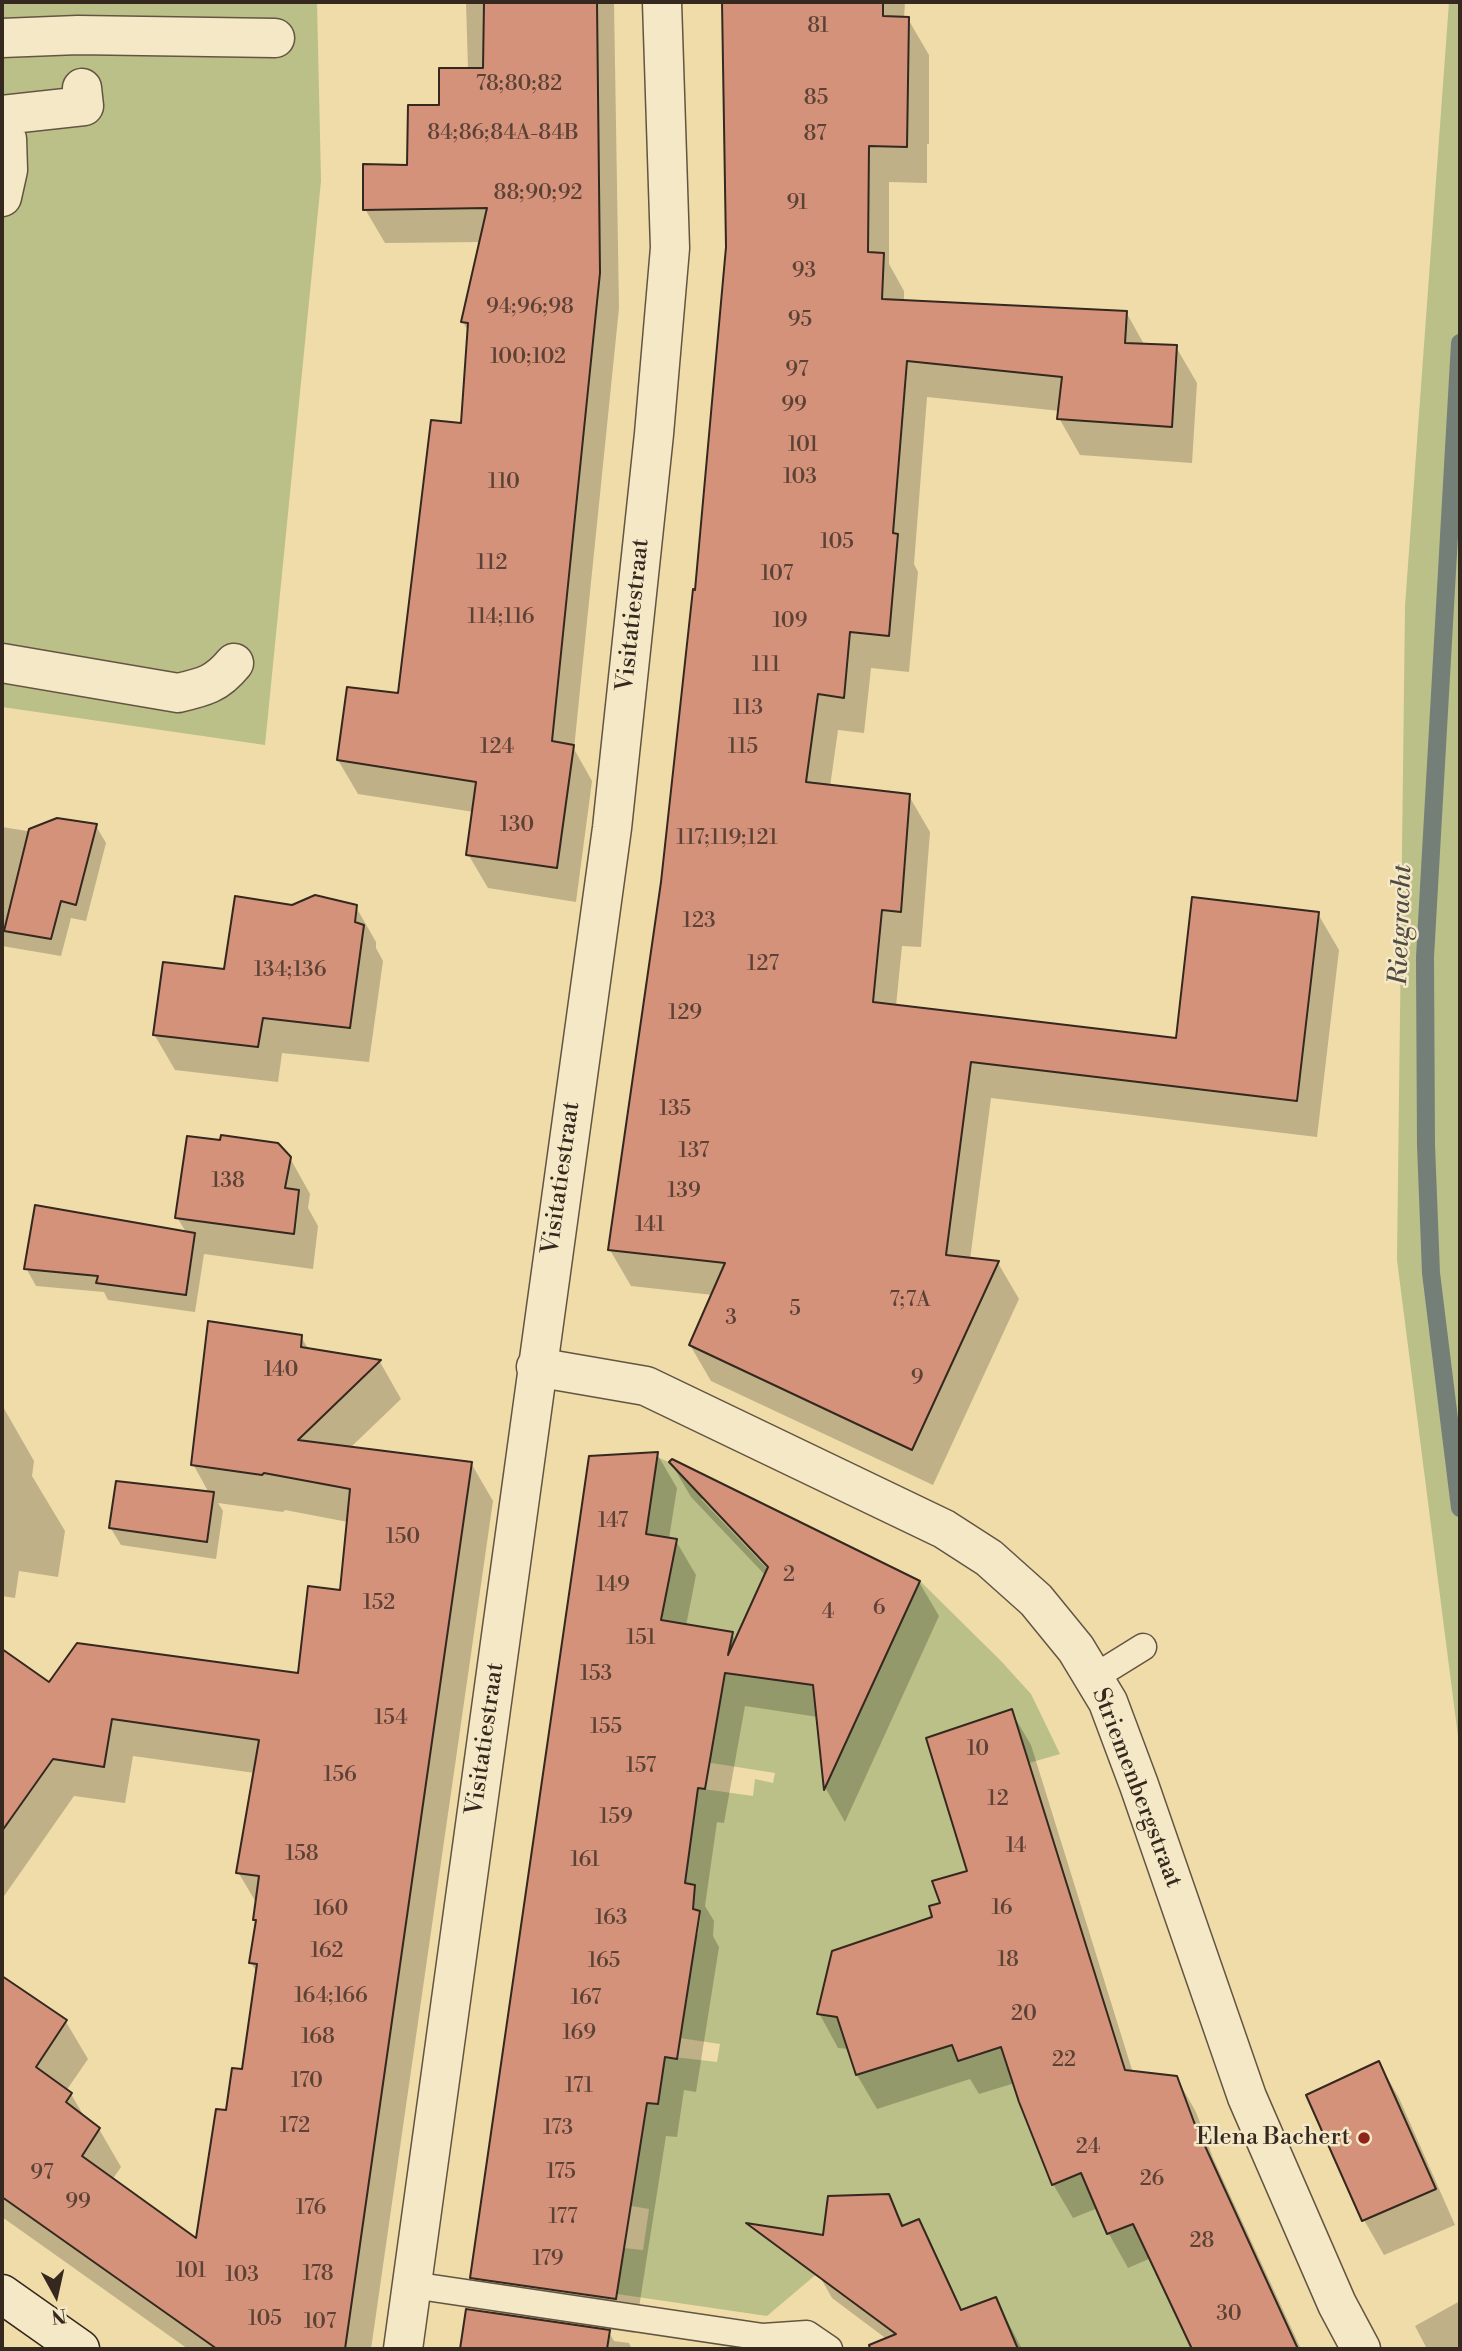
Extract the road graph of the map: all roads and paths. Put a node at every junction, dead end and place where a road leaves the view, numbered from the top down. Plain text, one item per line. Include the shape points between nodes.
1 (662, 2) edge
2 (2, 38) edge
3 (275, 38) dead end
4 (80, 58) junction
5 (6, 122) edge
6 (2, 197) edge
7 (2, 663) edge
8 (234, 663) dead end
9 (536, 1367) junction
10 (1143, 1647) dead end
11 (1093, 1678) junction
12 (412, 2286) junction
13 (2, 2294) edge
14 (80, 2349) edge
15 (403, 2349) edge
16 (829, 2349) edge
17 (1361, 2349) edge

1 - 9 street, Visitatiestraat via 670,248 656,408 612,828
2 - 4 street
3 - 4 street
4 - 5 street via 83,106
5 - 6 street via 8,170
7 - 8 street via 178,693 222,678
9 - 11 street, Striemenbergstraat via 646,1386 944,1529 989,1559 1036,1600
9 - 12 street, Visitatiestraat
10 - 11 lane
11 - 17 street, Striemenbergstraat via 1108,1702 1139,1786 1247,2097
12 - 15 street, Visitatiestraat
12 - 16 lane via 763,2337 807,2334
13 - 14 street

